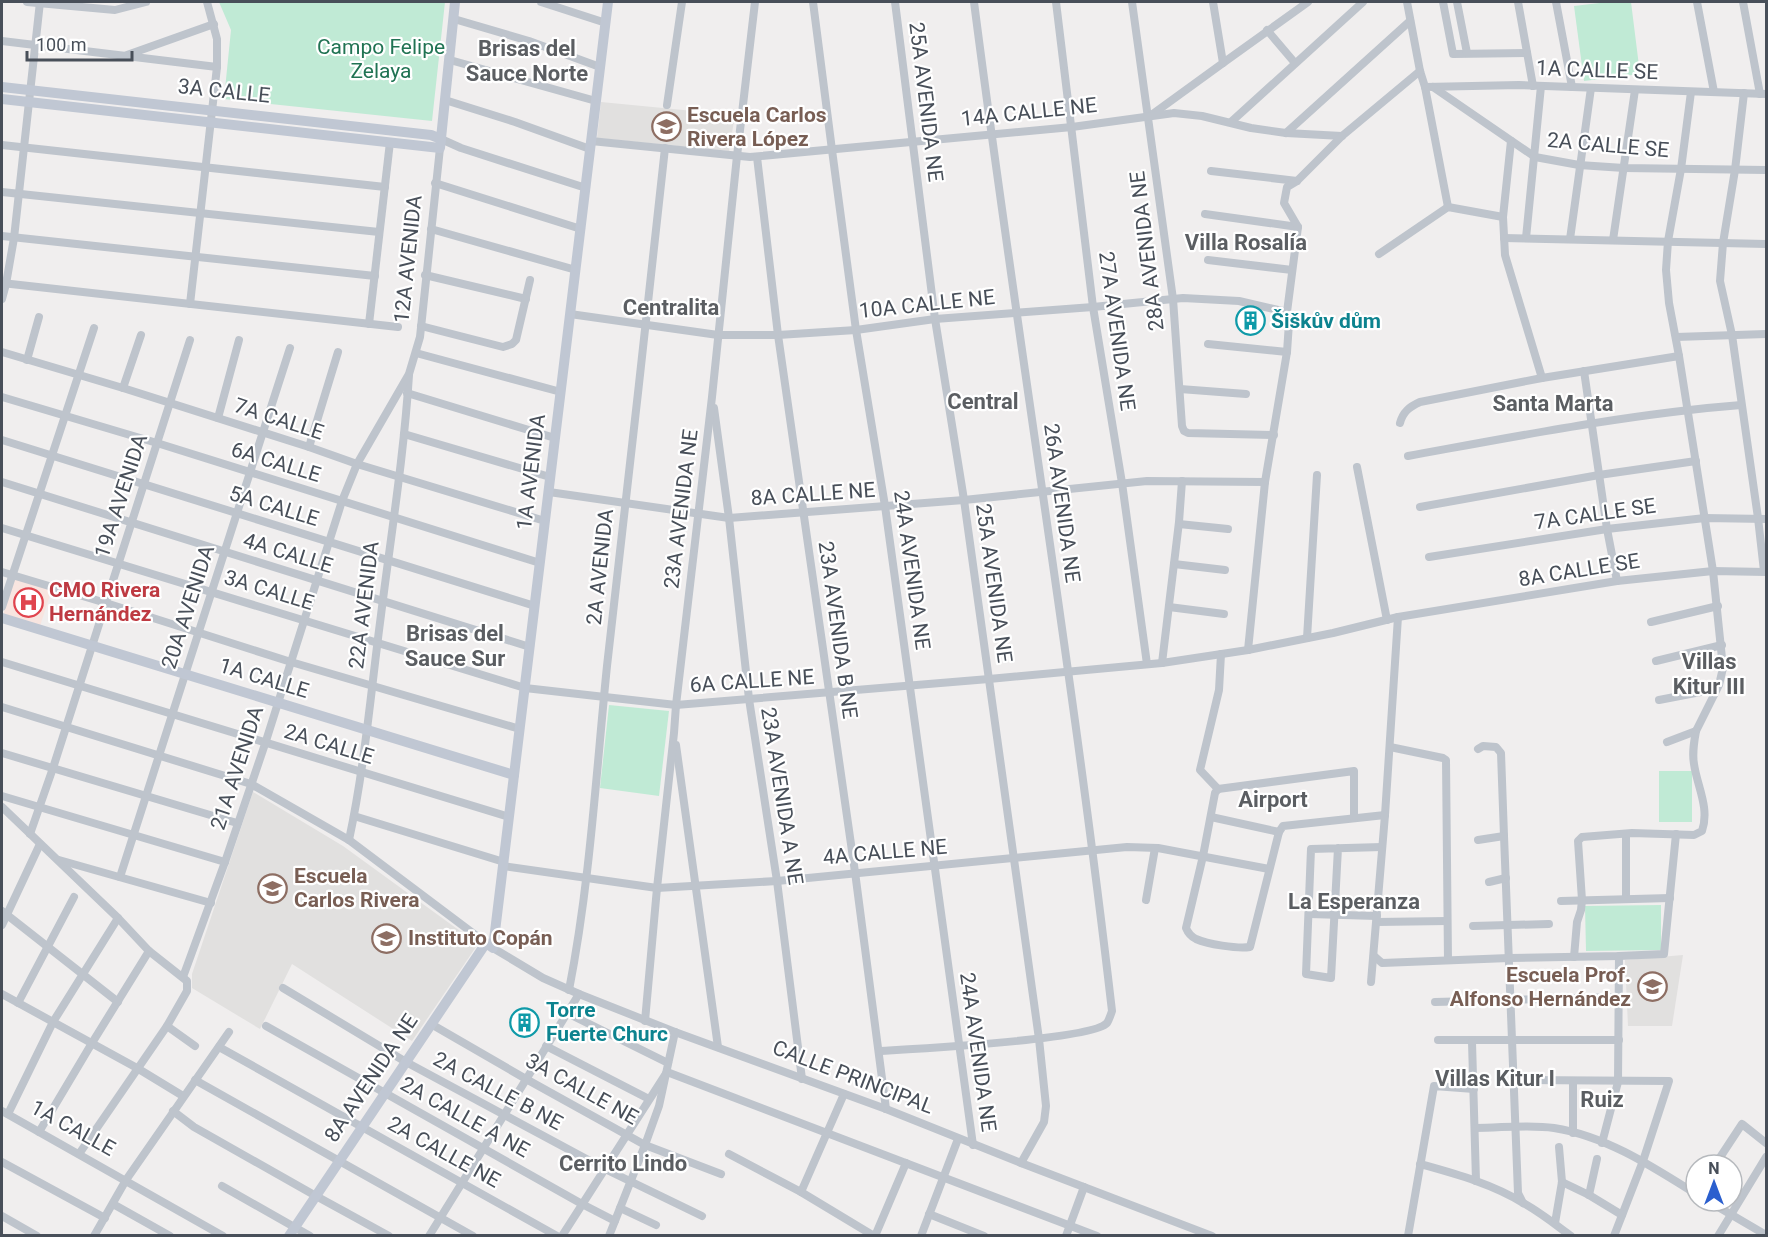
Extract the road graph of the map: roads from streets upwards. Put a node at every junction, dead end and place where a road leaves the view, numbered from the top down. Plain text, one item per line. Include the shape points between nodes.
1 (27, 2) edge
2 (39, 2) edge
3 (146, 2) edge
4 (207, 2) edge
5 (455, 2) edge
6 (541, 2) edge
7 (608, 2) edge
8 (682, 2) edge
9 (755, 2) edge
10 (813, 2) edge
11 (895, 2) edge
12 (974, 2) edge
13 (1056, 2) edge
14 (1132, 2) edge
15 (1213, 2) edge
16 (1306, 2) edge
17 (1363, 2) edge
18 (1407, 2) edge
19 (1443, 2) edge
20 (1457, 2) edge
21 (1518, 2) edge
22 (1556, 2) edge
23 (1696, 2) edge
24 (1743, 2) edge
25 (454, 19) junction
26 (1410, 21) junction
27 (606, 23) junction
28 (213, 24) junction
29 (1267, 30) junction
30 (2, 41) edge
31 (35, 45) junction
32 (1467, 53) junction
33 (1527, 53) junction
34 (126, 55) junction
35 (450, 60) junction
36 (1222, 63) junction
37 (1295, 63) junction
38 (217, 67) junction
39 (600, 67) junction
40 (1420, 71) junction
41 (1537, 86) junction
42 (2, 87) edge
43 (1429, 87) junction
44 (1572, 87) junction
45 (1591, 88) junction
46 (30, 90) junction
47 (1635, 90) junction
48 (1691, 92) junction
49 (1714, 92) junction
50 (1744, 93) junction
51 (1763, 94) edge
52 (2, 99) edge
53 (445, 100) junction
54 (596, 101) junction
55 (29, 103) junction
56 (668, 105) dead end
57 (211, 109) junction
58 (1149, 117) junction
59 (210, 122) junction
60 (1231, 122) junction
61 (1072, 127) junction
62 (1286, 133) junction
63 (991, 134) junction
64 (1342, 136) junction
65 (1511, 141) junction
66 (390, 142) junction
67 (913, 142) junction
68 (440, 143) junction
69 (2, 145) edge
70 (591, 145) junction
71 (25, 148) junction
72 (665, 148) junction
73 (832, 150) junction
74 (737, 156) junction
75 (757, 157) junction
76 (1535, 157) junction
77 (1579, 165) junction
78 (204, 168) junction
79 (1624, 168) junction
80 (1681, 169) junction
81 (1735, 170) junction
82 (1767, 170) edge
83 (1211, 171) dead end
84 (1297, 181) junction
85 (435, 183) junction
86 (385, 187) junction
87 (586, 188) junction
88 (2, 192) edge
89 (19, 194) junction
90 (1448, 207) junction
91 (199, 213) junction
92 (1205, 214) dead end
93 (1503, 217) junction
94 (1298, 227) junction
95 (430, 229) junction
96 (581, 229) junction
97 (379, 232) junction
98 (2, 236) edge
99 (14, 238) junction
100 (1504, 238) junction
101 (1526, 238) junction
102 (1570, 239) junction
103 (1613, 240) junction
104 (1668, 241) junction
105 (1723, 243) junction
106 (1767, 244) edge
107 (1379, 254) dead end
108 (194, 257) junction
109 (1208, 260) dead end
110 (576, 270) junction
111 (1292, 270) junction
112 (425, 275) junction
113 (375, 276) junction
114 (530, 280) dead end
115 (4, 284) edge
116 (2, 299) edge
117 (525, 299) junction
118 (1173, 299) junction
119 (190, 304) junction
120 (1093, 308) junction
121 (1287, 312) junction
122 (1016, 313) junction
123 (570, 314) junction
124 (39, 317) dead end
125 (935, 319) junction
126 (369, 324) junction
127 (646, 325) junction
128 (421, 326) junction
129 (398, 327) dead end
130 (94, 328) dead end
131 (856, 330) junction
132 (141, 334) dead end
133 (1767, 334) edge
134 (778, 335) junction
135 (718, 336) junction
136 (1732, 336) junction
137 (1676, 337) junction
138 (190, 340) dead end
139 (239, 340) dead end
140 (1208, 344) dead end
141 (290, 348) dead end
142 (2, 352) edge
143 (338, 352) dead end
144 (1287, 352) junction
145 (416, 353) junction
146 (1679, 356) junction
147 (27, 360) junction
148 (1584, 371) junction
149 (409, 374) junction
150 (79, 375) junction
151 (1542, 378) junction
152 (123, 388) junction
153 (1180, 389) junction
154 (561, 392) junction
155 (408, 393) junction
156 (1246, 394) dead end
157 (2, 397) edge
158 (712, 397) junction
159 (170, 403) junction
160 (1741, 405) junction
161 (1687, 409) junction
162 (65, 416) junction
163 (218, 418) junction
164 (1400, 423) dead end
165 (1591, 423) junction
166 (263, 432) junction
167 (404, 434) junction
168 (1274, 435) junction
169 (555, 438) junction
170 (2, 440) edge
171 (157, 443) junction
172 (309, 447) junction
173 (52, 456) junction
174 (1408, 456) dead end
175 (1696, 461) junction
176 (357, 464) junction
177 (1357, 466) dead end
178 (250, 472) junction
179 (1317, 475) dead end
180 (1599, 475) junction
181 (399, 476) junction
182 (550, 477) junction
183 (1182, 481) junction
184 (2, 482) edge
185 (1265, 482) junction
186 (1122, 483) junction
187 (144, 484) junction
188 (1043, 491) junction
189 (549, 492) junction
190 (39, 494) junction
191 (964, 500) junction
192 (342, 501) junction
193 (625, 503) junction
194 (885, 506) junction
195 (1420, 507) dead end
196 (237, 513) junction
197 (803, 513) junction
198 (698, 514) junction
199 (394, 518) junction
200 (729, 518) junction
201 (1705, 518) junction
202 (1762, 518) edge
203 (545, 521) junction
204 (132, 523) junction
205 (1179, 524) junction
206 (2, 528) edge
207 (1228, 529) dead end
208 (1607, 529) junction
209 (26, 535) junction
210 (329, 542) junction
211 (225, 552) junction
212 (1429, 557) dead end
213 (388, 560) junction
214 (540, 562) junction
215 (119, 564) junction
216 (1174, 564) junction
217 (1225, 570) dead end
218 (1713, 571) junction
219 (2, 572) edge
220 (1765, 572) edge
221 (12, 575) junction
222 (316, 581) junction
223 (1617, 581) junction
224 (211, 593) junction
225 (382, 602) junction
226 (106, 603) junction
227 (535, 606) junction
228 (1718, 606) junction
229 (2, 607) edge
230 (1169, 607) junction
231 (1224, 614) dead end
232 (1398, 617) junction
233 (2, 618) edge
234 (1387, 620) junction
235 (304, 621) junction
236 (1652, 622) dead end
237 (199, 632) junction
238 (1307, 638) junction
239 (377, 644) junction
240 (93, 645) junction
241 (1722, 645) junction
242 (530, 647) junction
243 (1248, 650) junction
244 (1221, 654) junction
245 (1656, 661) dead end
246 (2, 662) edge
247 (291, 662) junction
248 (1162, 663) junction
249 (1147, 664) junction
250 (1067, 671) junction
251 (185, 674) junction
252 (989, 680) junction
253 (80, 686) junction
254 (910, 686) junction
255 (372, 687) junction
256 (525, 688) junction
257 (1716, 689) junction
258 (828, 693) junction
259 (604, 696) junction
260 (749, 699) junction
261 (1659, 700) dead end
262 (278, 702) junction
263 (676, 705) junction
264 (2, 707) edge
265 (172, 715) junction
266 (66, 727) junction
267 (520, 729) junction
268 (368, 730) junction
269 (1696, 731) junction
270 (674, 733) junction
271 (1667, 742) dead end
272 (265, 744) junction
273 (1390, 747) junction
274 (1478, 749) dead end
275 (2, 753) edge
276 (159, 756) junction
277 (53, 768) junction
278 (362, 773) junction
279 (514, 775) junction
280 (251, 784) junction
281 (1218, 789) junction
282 (2, 795) edge
283 (146, 796) junction
284 (40, 806) junction
285 (2, 807) edge
286 (1385, 815) junction
287 (354, 816) junction
288 (509, 817) junction
289 (1211, 817) junction
290 (1354, 818) junction
291 (237, 823) junction
292 (1279, 832) junction
293 (30, 834) junction
294 (1626, 834) junction
295 (1676, 834) junction
296 (134, 835) junction
297 (1504, 836) junction
298 (349, 840) junction
299 (1478, 840) dead end
300 (40, 844) junction
301 (1383, 847) junction
302 (1155, 848) junction
303 (1338, 848) junction
304 (1092, 849) junction
305 (1203, 856) junction
306 (1014, 858) junction
307 (57, 860) junction
308 (225, 862) junction
309 (503, 864) junction
310 (933, 865) junction
311 (1269, 869) junction
312 (855, 872) junction
313 (120, 877) junction
314 (586, 878) junction
315 (1506, 878) junction
316 (777, 880) junction
317 (1489, 882) dead end
318 (697, 886) junction
319 (657, 888) junction
320 (74, 897) dead end
321 (1670, 898) junction
322 (1626, 899) junction
323 (1146, 900) dead end
324 (1582, 900) junction
325 (1561, 901) dead end
326 (211, 903) junction
327 (4, 913) edge
328 (1309, 914) junction
329 (1334, 915) junction
330 (118, 918) junction
331 (1377, 919) junction
332 (1447, 921) junction
333 (1549, 924) dead end
334 (2, 925) edge
335 (1508, 925) junction
336 (1473, 926) dead end
337 (489, 945) junction
338 (48, 946) junction
339 (149, 951) junction
340 (1374, 956) junction
341 (1619, 956) junction
342 (1574, 957) junction
343 (1509, 958) junction
344 (1448, 960) junction
345 (84, 975) junction
346 (183, 977) junction
347 (1371, 982) dead end
348 (283, 988) dead end
349 (569, 990) junction
350 (2, 994) edge
351 (579, 994) junction
352 (1619, 997) junction
353 (1511, 1000) junction
354 (118, 1002) junction
355 (1435, 1002) dead end
356 (18, 1003) junction
357 (567, 1013) junction
358 (645, 1021) junction
359 (53, 1022) junction
360 (431, 1024) junction
361 (167, 1026) junction
362 (266, 1026) dead end
363 (229, 1032) dead end
364 (675, 1032) junction
365 (1039, 1039) junction
366 (1438, 1040) dead end
367 (1618, 1040) junction
368 (1472, 1041) junction
369 (1512, 1041) junction
370 (92, 1043) junction
371 (958, 1045) junction
372 (546, 1046) junction
373 (195, 1047) dead end
374 (219, 1047) junction
375 (718, 1047) junction
376 (879, 1051) junction
377 (406, 1062) junction
378 (668, 1067) junction
379 (137, 1068) junction
380 (526, 1079) junction
381 (802, 1079) junction
382 (195, 1080) junction
383 (1514, 1080) junction
384 (1573, 1081) junction
385 (1618, 1082) junction
386 (1474, 1089) junction
387 (385, 1093) junction
388 (844, 1094) junction
389 (183, 1096) junction
390 (649, 1099) junction
391 (886, 1109) junction
392 (173, 1111) junction
393 (5, 1112) edge
394 (504, 1114) junction
395 (362, 1127) junction
396 (1475, 1128) junction
397 (1516, 1128) junction
398 (39, 1132) junction
399 (827, 1133) junction
400 (1574, 1133) junction
401 (627, 1134) junction
402 (958, 1138) junction
403 (1602, 1143) junction
404 (1767, 1143) edge
405 (973, 1144) junction
406 (645, 1145) junction
407 (483, 1148) junction
408 (1559, 1148) dead end
409 (1723, 1153) edge
410 (79, 1154) junction
411 (729, 1154) dead end
412 (1767, 1157) edge
413 (1597, 1159) dead end
414 (339, 1161) junction
415 (1643, 1161) junction
416 (2, 1162) edge
417 (906, 1162) junction
418 (1022, 1163) junction
419 (1420, 1164) junction
420 (604, 1169) junction
421 (721, 1174) dead end
422 (943, 1177) junction
423 (126, 1180) junction
424 (1476, 1181) junction
425 (630, 1182) junction
426 (1562, 1182) junction
427 (461, 1183) junction
428 (222, 1186) dead end
429 (1084, 1187) junction
430 (1684, 1187) edge
431 (801, 1192) junction
432 (1515, 1195) junction
433 (1589, 1195) junction
434 (316, 1196) junction
435 (114, 1204) junction
436 (582, 1204) junction
437 (620, 1208) junction
438 (929, 1214) junction
439 (1731, 1214) junction
440 (1622, 1215) junction
441 (2, 1216) edge
442 (702, 1216) dead end
443 (440, 1217) junction
444 (105, 1218) junction
445 (615, 1221) junction
446 (1555, 1223) junction
447 (656, 1225) dead end
448 (1070, 1225) junction
449 (292, 1231) edge
450 (1766, 1235) edge
451 (37, 1236) edge
452 (94, 1236) edge
453 (170, 1236) edge
454 (223, 1236) edge
455 (310, 1236) edge
456 (389, 1236) edge
457 (429, 1236) edge
458 (473, 1236) edge
459 (557, 1236) edge
460 (561, 1236) edge
461 (609, 1236) edge
462 (875, 1236) edge
463 (921, 1236) edge
464 (984, 1236) edge
465 (1066, 1236) edge
466 (1097, 1236) edge
467 (1212, 1236) edge
468 (1408, 1236) edge
469 (1571, 1236) edge
470 (1614, 1236) edge
471 (1718, 1236) edge

1 - 2 street
2 - 3 street via 115,10
2 - 31 street
4 - 28 street
5 - 25 street, 12A AVENIDA
6 - 27 street
7 - 27 street, 1A AVENIDA
8 - 56 street
9 - 74 street, 23A AVENIDA NE
10 - 73 street, 24A AVENIDA NE
11 - 67 street, 25A AVENIDA NE
12 - 63 street, 26A AVENIDA NE
13 - 61 street, 27A AVENIDA NE
14 - 58 street, 28A AVENIDA NE
15 - 36 street
16 - 29 street
17 - 37 street
18 - 26 street
19 - 32 street via 1453,54
20 - 32 street
21 - 33 street
22 - 44 street
23 - 49 street
24 - 51 street
25 - 35 street, 12A AVENIDA
25 - 39 street
26 - 40 street
26 - 62 street
27 - 39 street, 1A AVENIDA
28 - 34 street
28 - 38 street
29 - 36 street
29 - 37 street
30 - 31 street
31 - 34 street
31 - 46 street
32 - 33 street
33 - 41 street
34 - 38 street
35 - 53 street, 12A AVENIDA
35 - 54 street
36 - 58 street
37 - 60 street
38 - 57 street
39 - 54 street, 1A AVENIDA
40 - 43 street
40 - 64 street
41 - 43 street, 1A CALLE SE
41 - 44 street, 1A CALLE SE
41 - 76 street
42 - 46 street, 3A CALLE
43 - 65 street, 2A CALLE SE
43 - 90 street
44 - 45 street, 1A CALLE SE
45 - 47 street, 1A CALLE SE
45 - 77 street
46 - 55 street
46 - 57 street, 3A CALLE
47 - 48 street, 1A CALLE SE
47 - 79 street
48 - 49 street, 1A CALLE SE
48 - 80 street
49 - 50 street, 1A CALLE SE
50 - 51 street, 1A CALLE SE
50 - 81 street
52 - 55 street, 3A CALLE
53 - 68 street, 12A AVENIDA
53 - 70 street, 14A CALLE NE
54 - 70 street, 1A AVENIDA
55 - 59 street, 3A CALLE
55 - 71 street
57 - 59 street
57 - 68 street, 3A CALLE via 431,135
58 - 60 street, 14A CALLE NE via 1174,113
58 - 61 street, 14A CALLE NE
58 - 118 street, 28A AVENIDA NE
59 - 66 street, 3A CALLE
59 - 78 street
60 - 62 street, 14A CALLE NE
61 - 63 street, 14A CALLE NE
61 - 120 street, 27A AVENIDA NE
62 - 64 street, 14A CALLE NE
63 - 67 street, 14A CALLE NE
63 - 122 street, 26A AVENIDA NE
64 - 84 street
65 - 76 street, 2A CALLE SE
65 - 93 street
66 - 68 street, 3A CALLE
66 - 86 street
67 - 73 street, 14A CALLE NE
67 - 125 street, 25A AVENIDA NE
68 - 85 street, 12A AVENIDA
68 - 87 street
69 - 71 street
70 - 72 street, 14A CALLE NE
70 - 87 street, 1A AVENIDA
71 - 78 street
71 - 89 street
72 - 74 street, 14A CALLE NE
72 - 127 street, 2A AVENIDA
73 - 75 street, 14A CALLE NE
73 - 131 street, 24A AVENIDA NE
74 - 75 street, 14A CALLE NE
74 - 135 street, 23A AVENIDA NE
75 - 134 street, 23A AVENIDA B NE
76 - 77 street, 2A CALLE SE
76 - 101 street
77 - 79 street, 2A CALLE SE
77 - 102 street
78 - 86 street
78 - 91 street
79 - 80 street, 2A CALLE SE
79 - 103 street
80 - 81 street, 2A CALLE SE
80 - 104 street
81 - 82 street, 2A CALLE SE
81 - 105 street
83 - 84 street
84 - 94 street via 1287,187 1284,203
85 - 95 street, 12A AVENIDA
85 - 96 street
86 - 97 street
87 - 96 street, 1A AVENIDA
88 - 89 street
89 - 91 street
89 - 99 street
90 - 93 street
90 - 107 street
91 - 97 street
91 - 108 street
92 - 94 street
93 - 100 street
94 - 111 street
95 - 110 street
95 - 112 street, 12A AVENIDA
96 - 110 street, 1A AVENIDA
97 - 113 street
98 - 99 street
99 - 108 street
99 - 115 street
100 - 101 street
100 - 151 street via 1505,255
101 - 102 street
102 - 103 street
103 - 104 street
104 - 105 street
104 - 137 street via 1666,270
105 - 106 street
105 - 136 street via 1720,281
108 - 113 street
108 - 119 street
109 - 111 street
110 - 123 street, 1A AVENIDA
111 - 121 street
112 - 117 street
112 - 128 street, 12A AVENIDA
113 - 126 street
114 - 117 street
115 - 116 street
115 - 119 street
117 - 128 street via 516,340 508,346
118 - 120 street, 10A CALLE NE
118 - 121 street, 10A CALLE NE via 1239,301
118 - 153 street, 28A AVENIDA NE
119 - 126 street
120 - 122 street, 10A CALLE NE
120 - 186 street, 27A AVENIDA NE
121 - 144 street
122 - 125 street, 10A CALLE NE
122 - 188 street, 26A AVENIDA NE
123 - 127 street, 10A CALLE NE
123 - 154 street, 1A AVENIDA
124 - 147 street
125 - 131 street, 10A CALLE NE
125 - 191 street, 25A AVENIDA NE
126 - 129 street
127 - 135 street, 10A CALLE NE
127 - 193 street, 2A AVENIDA
128 - 145 street, 12A AVENIDA
130 - 150 street
131 - 134 street, 10A CALLE NE
131 - 194 street, 24A AVENIDA NE
132 - 152 street
133 - 136 street
134 - 135 street, 10A CALLE NE
134 - 197 street, 23A AVENIDA B NE
135 - 158 street, 23A AVENIDA NE
136 - 137 street
136 - 160 street
137 - 146 street
138 - 159 street, 19A AVENIDA
139 - 163 street
140 - 144 street
141 - 166 street, 20A AVENIDA
142 - 147 street, 7A CALLE
143 - 172 street
144 - 168 street
145 - 149 street, 12A AVENIDA
145 - 154 street
146 - 148 street
146 - 161 street
147 - 150 street, 7A CALLE
148 - 151 street
148 - 165 street
149 - 155 street, 22A AVENIDA
149 - 176 street, 21A AVENIDA
150 - 152 street, 7A CALLE
150 - 162 street
151 - 164 street via 1420,402 1409,407
152 - 159 street, 7A CALLE
153 - 156 street
153 - 168 street, 28A AVENIDA NE via 1182,426 1188,433
154 - 169 street, 1A AVENIDA
155 - 167 street, 22A AVENIDA
155 - 169 street
157 - 162 street, 6A CALLE
158 - 198 street, 23A AVENIDA NE
158 - 200 street, 23A AVENIDA A NE
159 - 163 street, 7A CALLE
159 - 171 street, 19A AVENIDA
160 - 161 street
160 - 202 street
161 - 165 street
161 - 175 street
162 - 171 street, 6A CALLE
162 - 173 street
163 - 166 street, 7A CALLE
165 - 174 street
165 - 180 street
166 - 172 street, 7A CALLE
166 - 178 street, 20A AVENIDA
167 - 181 street, 22A AVENIDA
167 - 182 street
168 - 185 street
169 - 182 street, 1A AVENIDA
170 - 173 street, 5A CALLE
171 - 178 street, 6A CALLE
171 - 187 street, 19A AVENIDA
172 - 176 street, 7A CALLE
173 - 187 street, 5A CALLE
173 - 190 street
175 - 180 street
175 - 201 street
176 - 181 street, 7A CALLE
176 - 192 street, 21A AVENIDA
177 - 234 street
178 - 192 street, 6A CALLE
178 - 196 street, 20A AVENIDA
179 - 238 street
180 - 195 street
180 - 208 street
181 - 199 street, 22A AVENIDA
181 - 203 street, 7A CALLE
182 - 189 street, 1A AVENIDA
183 - 185 street, 8A CALLE NE
183 - 186 street, 8A CALLE NE
183 - 205 street
184 - 190 street, 4A CALLE
185 - 243 street
186 - 188 street, 8A CALLE NE
186 - 249 street, 27A AVENIDA NE
187 - 196 street, 5A CALLE
187 - 204 street, 19A AVENIDA
188 - 191 street, 8A CALLE NE
188 - 250 street, 26A AVENIDA NE
189 - 193 street, 8A CALLE NE
189 - 203 street, 1A AVENIDA
190 - 204 street, 4A CALLE
190 - 209 street
191 - 194 street, 8A CALLE NE
191 - 252 street, 25A AVENIDA NE
192 - 199 street, 6A CALLE
192 - 210 street, 21A AVENIDA
193 - 198 street, 8A CALLE NE
193 - 259 street, 2A AVENIDA
194 - 197 street, 8A CALLE NE
194 - 254 street, 24A AVENIDA NE
196 - 210 street, 5A CALLE
196 - 211 street, 20A AVENIDA
197 - 200 street, 8A CALLE NE
197 - 258 street, 23A AVENIDA B NE
198 - 200 street, 8A CALLE NE
198 - 263 street, 23A AVENIDA NE
199 - 213 street, 22A AVENIDA
199 - 214 street, 6A CALLE
200 - 260 street, 23A AVENIDA A NE
201 - 202 street, 7A CALLE SE
201 - 208 street, 7A CALLE SE
201 - 218 street
202 - 220 street
203 - 214 street, 1A AVENIDA
204 - 211 street, 4A CALLE
204 - 215 street, 19A AVENIDA
205 - 207 street
205 - 216 street
206 - 209 street, 3A CALLE
208 - 212 street, 7A CALLE SE
208 - 223 street
209 - 215 street, 3A CALLE
209 - 221 street
210 - 213 street, 5A CALLE
210 - 222 street, 21A AVENIDA
211 - 222 street, 4A CALLE
211 - 224 street, 20A AVENIDA
213 - 225 street, 22A AVENIDA
213 - 227 street, 5A CALLE
214 - 227 street, 1A AVENIDA
215 - 224 street, 3A CALLE
215 - 226 street, 19A AVENIDA
216 - 217 street
216 - 230 street
218 - 220 street, 8A CALLE SE
218 - 223 street, 8A CALLE SE
218 - 228 street
219 - 221 street
221 - 226 street
221 - 229 street
222 - 225 street, 4A CALLE
222 - 235 street, 21A AVENIDA
223 - 232 street, 8A CALLE SE
224 - 235 street, 3A CALLE
224 - 237 street, 20A AVENIDA
225 - 239 street, 22A AVENIDA
225 - 242 street, 4A CALLE
226 - 237 street
226 - 240 street, 19A AVENIDA
227 - 242 street, 1A AVENIDA
228 - 236 street
228 - 241 street
230 - 231 street
230 - 248 street
232 - 234 street, 8A CALLE SE
232 - 273 street
233 - 240 street, 1A CALLE
234 - 238 street, 8A CALLE SE
235 - 239 street, 3A CALLE
235 - 247 street, 21A AVENIDA
237 - 247 street
237 - 251 street, 20A AVENIDA
238 - 243 street, 6A CALLE NE
239 - 255 street, 22A AVENIDA
239 - 256 street, 3A CALLE
240 - 251 street, 1A CALLE
240 - 253 street, 19A AVENIDA
241 - 245 street
241 - 257 street via 1724,668
242 - 256 street, 1A AVENIDA
243 - 244 street, 6A CALLE NE
244 - 248 street, 6A CALLE NE
244 - 281 street via 1219,690 1200,770
246 - 253 street, 2A CALLE
247 - 255 street
247 - 262 street, 21A AVENIDA
248 - 249 street, 6A CALLE NE
249 - 250 street, 6A CALLE NE
250 - 252 street, 6A CALLE NE
250 - 304 street, 26A AVENIDA NE
251 - 262 street, 1A CALLE
251 - 265 street, 20A AVENIDA
252 - 254 street, 6A CALLE NE
252 - 306 street, 25A AVENIDA NE
253 - 265 street, 2A CALLE
253 - 266 street, 19A AVENIDA
254 - 258 street, 6A CALLE NE
254 - 310 street, 24A AVENIDA NE
255 - 267 street
255 - 268 street, 22A AVENIDA
256 - 259 street, 6A CALLE NE
256 - 267 street, 1A AVENIDA
257 - 261 street
257 - 269 street
258 - 260 street, 6A CALLE NE
258 - 312 street, 23A AVENIDA B NE
259 - 263 street, 6A CALLE NE
259 - 314 street, 2A AVENIDA
260 - 263 street, 6A CALLE NE
260 - 316 street, 23A AVENIDA A NE
262 - 268 street, 1A CALLE
262 - 272 street, 21A AVENIDA
263 - 270 street, 23A AVENIDA NE
264 - 266 street
265 - 272 street, 2A CALLE
265 - 276 street, 20A AVENIDA
266 - 276 street
266 - 277 street, 19A AVENIDA
267 - 279 street, 1A AVENIDA
268 - 278 street, 22A AVENIDA
268 - 279 street, 1A CALLE
269 - 271 street
269 - 295 street via 1693,762 1705,822 1702,831 1694,835
270 - 318 street
270 - 319 street, 23A AVENIDA NE
272 - 278 street, 2A CALLE
272 - 280 street, 21A AVENIDA
273 - 286 street
273 - 332 street via 1446,760
274 - 297 street via 1496,747 1501,753
275 - 277 street
276 - 280 street
276 - 283 street, 20A AVENIDA
277 - 283 street
277 - 284 street, 19A AVENIDA
278 - 287 street, 22A AVENIDA
278 - 288 street, 2A CALLE
279 - 288 street, 1A AVENIDA
280 - 291 street, 21A AVENIDA
280 - 298 street
281 - 289 street
281 - 290 street via 1354,771
282 - 284 street
283 - 291 street
283 - 296 street, 20A AVENIDA
284 - 293 street, 19A AVENIDA
284 - 296 street
285 - 293 street
286 - 290 street
286 - 301 street
287 - 298 street, 22A AVENIDA
287 - 309 street
288 - 309 street, 1A AVENIDA
289 - 292 street
289 - 305 street
290 - 292 street via 1283,826
291 - 308 street, 21A AVENIDA
292 - 311 street
293 - 300 street
294 - 295 street
294 - 322 street
294 - 324 street via 1582,837 1578,841
295 - 321 street
296 - 308 street
296 - 313 street, 20A AVENIDA
297 - 299 street
297 - 315 street
298 - 337 street, CALLE PRINCIPAL
300 - 307 street
300 - 327 street
301 - 303 street
301 - 331 street
302 - 304 street, 4A CALLE NE
302 - 305 street, 4A CALLE NE
302 - 323 street
303 - 328 street via 1311,849
303 - 329 street
304 - 306 street, 4A CALLE NE
304 - 365 street, 26A AVENIDA NE via 1112,1011 1106,1024 1094,1030
305 - 311 street, 4A CALLE NE
305 - 311 street via 1186,928 1188,934 1240,949 1250,947
306 - 310 street, 4A CALLE NE
306 - 365 street, 25A AVENIDA NE
307 - 313 street
307 - 330 street
308 - 326 street, 21A AVENIDA
309 - 314 street, 4A CALLE NE
309 - 337 street, 1A AVENIDA
310 - 312 street, 4A CALLE NE
310 - 371 street, 24A AVENIDA NE
312 - 316 street, 4A CALLE NE
312 - 376 street, 23A AVENIDA B NE
313 - 326 street
314 - 319 street, 4A CALLE NE
314 - 349 street, 2A AVENIDA
315 - 317 street
315 - 335 street
316 - 318 street, 4A CALLE NE
316 - 381 street, 23A AVENIDA A NE
318 - 319 street, 4A CALLE NE
318 - 375 street
319 - 358 street, 23A AVENIDA NE
320 - 338 street
321 - 322 street
321 - 341 street via 1664,954
322 - 324 street
324 - 325 street
324 - 342 street
326 - 346 street, 21A AVENIDA
327 - 334 street
327 - 338 street
328 - 329 street
328 - 329 street via 1305,974 1331,978
329 - 331 street
330 - 339 street
330 - 345 street
331 - 332 street
331 - 340 street
332 - 344 street
333 - 335 street
335 - 336 street
335 - 343 street
337 - 349 street, CALLE PRINCIPAL
337 - 360 street, 8A AVENIDA NE
338 - 345 street
338 - 356 street
339 - 346 street
339 - 354 street
340 - 344 street via 1382,963
340 - 347 street
341 - 342 street
341 - 352 street
342 - 343 street
343 - 344 street
343 - 353 street
345 - 354 street
345 - 359 street
346 - 361 street, 21A AVENIDA via 188,981 187,991
348 - 377 street, 2A CALLE B NE
349 - 351 street, CALLE PRINCIPAL
350 - 356 street
351 - 357 street
351 - 358 street, CALLE PRINCIPAL
352 - 353 street
352 - 367 street
353 - 355 street
353 - 369 street
354 - 370 street
356 - 359 street
357 - 372 street
357 - 378 street
358 - 364 street, CALLE PRINCIPAL
359 - 370 street
359 - 393 street
360 - 377 street, 8A AVENIDA NE
360 - 380 street, 3A CALLE NE
361 - 373 street
361 - 379 street, 21A AVENIDA
362 - 387 street, 2A CALLE A NE
363 - 374 street
364 - 375 street, CALLE PRINCIPAL
364 - 378 street
365 - 371 street
365 - 418 street, 25A AVENIDA NE via 1044,1122
366 - 368 street
367 - 369 street
367 - 385 street
368 - 369 street
368 - 386 street
369 - 383 street
370 - 379 street
370 - 398 street
371 - 376 street
371 - 405 street, 24A AVENIDA NE
372 - 380 street
372 - 390 street
374 - 382 street
374 - 395 street, 2A CALLE NE
375 - 381 street, CALLE PRINCIPAL
376 - 391 street, 23A AVENIDA B NE
377 - 387 street, 8A AVENIDA NE
377 - 394 street, 2A CALLE B NE
378 - 390 street
378 - 399 street
378 - 406 street
379 - 389 street
379 - 410 street, 21A AVENIDA
380 - 394 street
380 - 401 street, 3A CALLE NE
381 - 388 street, CALLE PRINCIPAL
382 - 389 street
382 - 414 street
383 - 384 street
383 - 397 street
384 - 385 street
384 - 400 street
385 - 403 street
385 - 415 street via 1669,1081
386 - 396 street
386 - 419 street via 1434,1086
387 - 395 street, 8A AVENIDA NE
387 - 407 street, 2A CALLE A NE
388 - 391 street, CALLE PRINCIPAL
388 - 399 street
389 - 392 street
390 - 401 street
391 - 402 street, CALLE PRINCIPAL
392 - 423 street
392 - 434 street via 194,1127
393 - 398 street, 1A CALLE
394 - 407 street
394 - 420 street, 2A CALLE B NE
395 - 414 street, 8A AVENIDA NE
395 - 427 street, 2A CALLE NE
396 - 397 street
396 - 424 street
397 - 400 street via 1552,1128
397 - 432 street
398 - 410 street, 1A CALLE
399 - 417 street
399 - 431 street
400 - 403 street
401 - 406 street, 3A CALLE NE
401 - 420 street
402 - 405 street, CALLE PRINCIPAL
402 - 422 street
403 - 415 street
404 - 409 street via 1742,1124
405 - 418 street, CALLE PRINCIPAL
406 - 421 street, 3A CALLE NE
406 - 425 street
407 - 427 street
407 - 436 street, 2A CALLE A NE
408 - 426 street
410 - 423 street, 1A CALLE
411 - 431 street
412 - 439 street
413 - 433 street
414 - 434 street, 8A AVENIDA NE
414 - 443 street
415 - 430 street
415 - 440 street
416 - 444 street
417 - 422 street
417 - 462 street
418 - 429 street, CALLE PRINCIPAL
419 - 424 street
419 - 468 street
420 - 425 street, 2A CALLE B NE
420 - 436 street
422 - 438 street
422 - 448 street
423 - 435 street
423 - 454 street, 1A CALLE
424 - 432 street
425 - 437 street
425 - 442 street, 2A CALLE B NE
426 - 433 street
426 - 446 street
427 - 443 street
427 - 459 street, 2A CALLE NE
428 - 449 street
429 - 448 street
429 - 467 street, CALLE PRINCIPAL
431 - 462 street
432 - 446 street
433 - 440 street
434 - 449 street, 8A AVENIDA NE
434 - 456 street
435 - 444 street
435 - 453 street
436 - 445 street, 2A CALLE A NE
436 - 460 street
437 - 445 street
437 - 447 street
438 - 463 street
438 - 464 street
439 - 450 street
439 - 471 street
440 - 470 street
441 - 451 street
443 - 457 street
443 - 458 street
444 - 452 street
445 - 461 street
446 - 469 street
448 - 465 street
448 - 466 street
449 - 455 street

